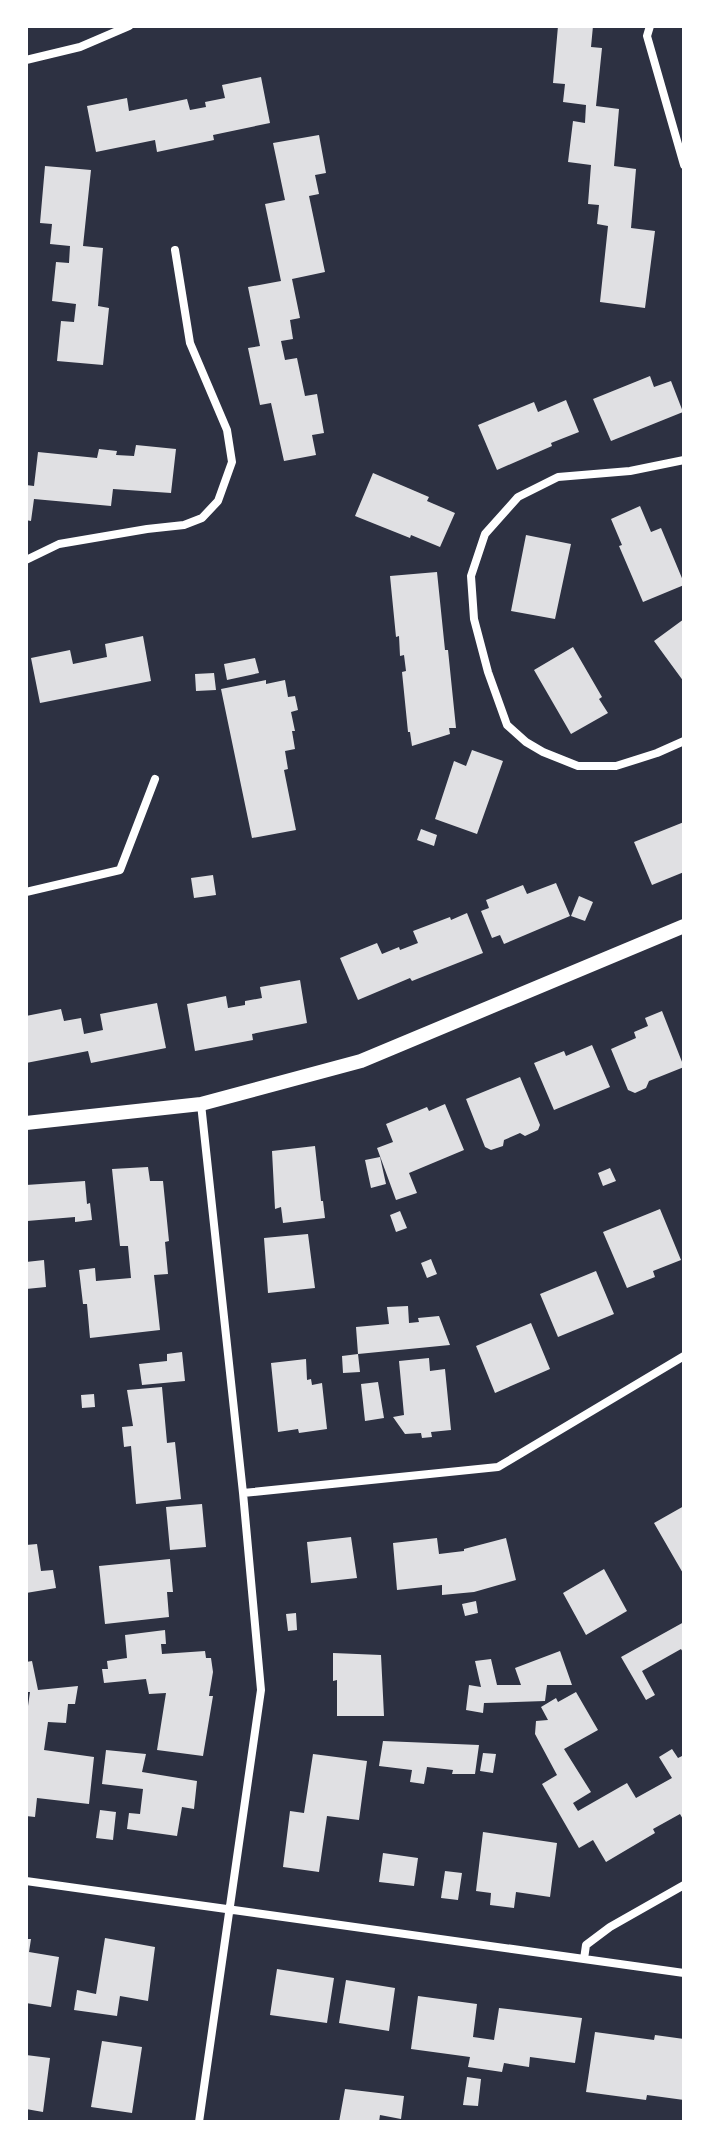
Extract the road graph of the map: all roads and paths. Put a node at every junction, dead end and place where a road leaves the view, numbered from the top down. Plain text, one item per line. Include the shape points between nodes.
1 (129, 26) edge
2 (650, 26) edge
3 (26, 60) edge
4 (684, 163) edge
5 (175, 250) dead end
6 (684, 460) edge
7 (26, 560) edge
8 (684, 741) edge
9 (155, 779) dead end
10 (26, 892) edge
11 (684, 926) edge
12 (201, 1104) junction
13 (26, 1123) edge
14 (684, 1356) edge
15 (243, 1493) junction
16 (26, 1881) edge
17 (684, 1885) edge
18 (231, 1910) junction
19 (584, 1959) junction
20 (684, 1973) edge
21 (199, 2122) edge

1 - 3 street via 80,47
2 - 4 street via 647,36
5 - 7 street via 190,343 227,430 232,462 218,501 202,518 184,525 59,544
6 - 8 street via 558,477 518,497 485,534 471,576 474,619 488,672 507,725 526,742 578,766 616,766
9 - 10 street via 120,870
11 - 12 street via 361,1061
12 - 13 street
12 - 15 street
14 - 15 street via 498,1467
15 - 18 street via 261,1690
16 - 18 street
17 - 19 street via 610,1927 586,1945
18 - 19 street
18 - 21 street
19 - 20 street

